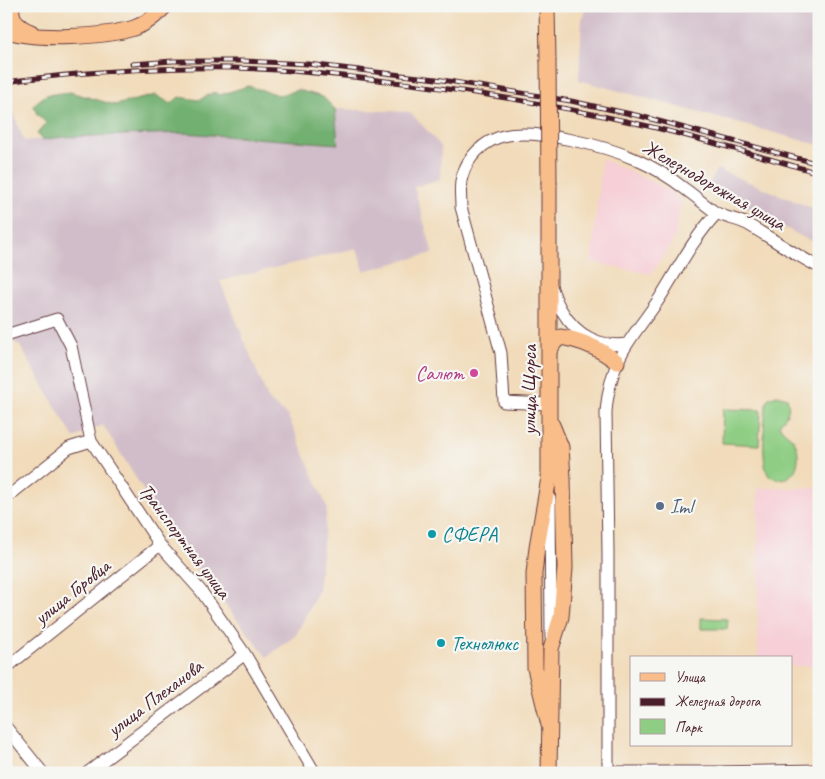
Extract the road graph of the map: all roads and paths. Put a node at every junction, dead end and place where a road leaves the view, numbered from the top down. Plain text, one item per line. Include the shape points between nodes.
1 (12, 6) edge
2 (165, 6) edge
3 (547, 8) edge
4 (6, 30) edge
5 (60, 36) junction
6 (717, 213) junction
7 (819, 267) edge
8 (548, 281) junction
9 (6, 335) edge
10 (627, 344) junction
11 (549, 351) junction
12 (617, 362) junction
13 (548, 410) junction
14 (91, 441) junction
15 (550, 478) junction
16 (6, 498) edge
17 (160, 545) junction
18 (551, 649) junction
19 (245, 654) junction
20 (6, 668) edge
21 (549, 725) junction
22 (6, 728) edge
23 (819, 770) edge
24 (608, 772) edge
25 (43, 773) edge
26 (87, 773) edge
27 (315, 773) edge
28 (549, 773) edge

1 - 5 main road via 13,18 25,30
2 - 5 main road via 147,22 134,28
3 - 8 main road, улица Щорса, bridge
4 - 5 main road via 24,35
6 - 7 street, Железнодорожная улица via 735,218
6 - 10 street via 700,231
6 - 13 street, Железнодорожная улица via 683,187 638,160 600,147 553,137 514,134 479,149 471,158 461,178 461,207 501,353 504,402
8 - 10 street via 562,312 588,339 604,344
8 - 11 main road, улица Щорса
9 - 14 street, Транспортная улица via 57,320 71,346
10 - 12 street
11 - 12 main road via 560,338 569,338 589,344
11 - 13 main road, улица Щорса
12 - 24 street via 610,381 606,412
13 - 15 main road, улица Щорса
13 - 18 main road via 561,447 565,568 561,617
14 - 16 street via 69,448
14 - 17 street, Транспортная улица
15 - 18 street, улица Щорса
15 - 21 main road via 534,568 535,668
17 - 19 street, Транспортная улица via 201,591
17 - 20 street, улица Горовца
18 - 21 main road, улица Щорса
19 - 26 street, улица Плеханова
19 - 27 street, Транспортная улица
21 - 28 main road, улица Щорса
22 - 25 street
23 - 24 street

